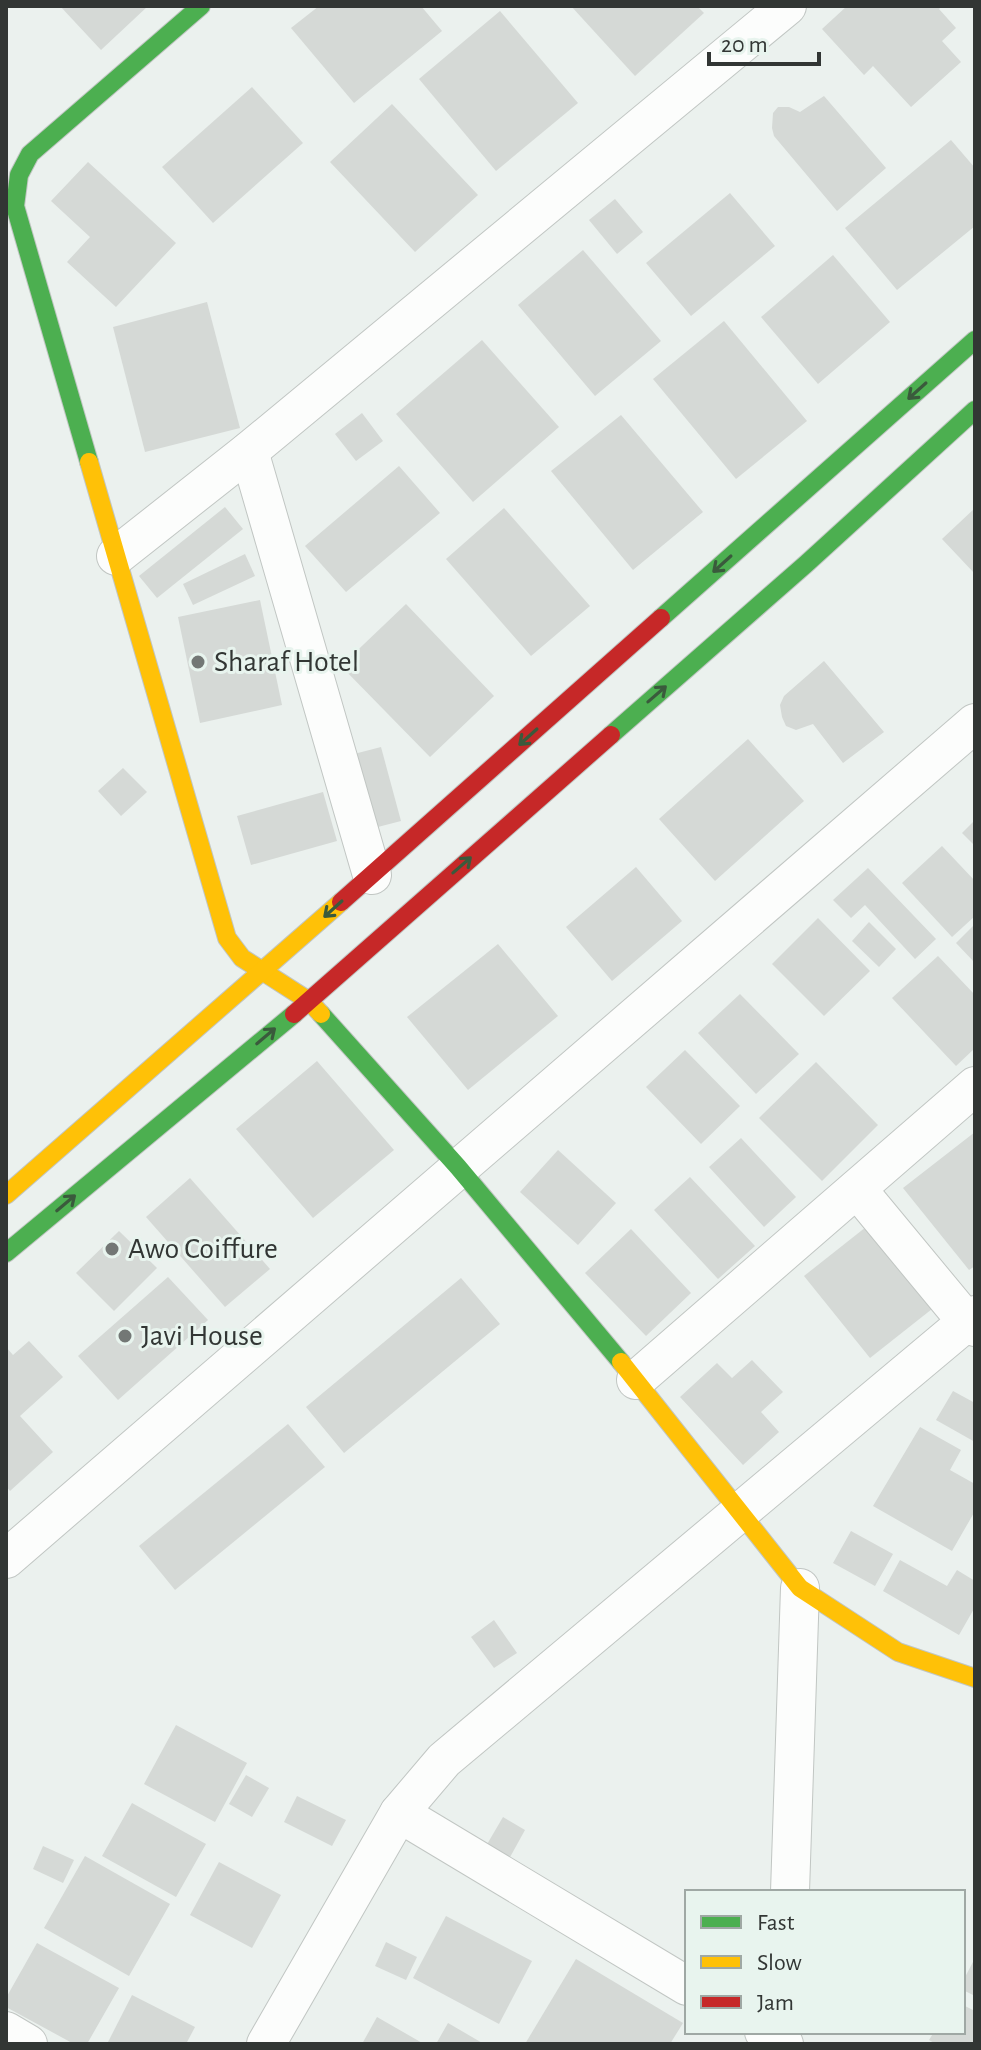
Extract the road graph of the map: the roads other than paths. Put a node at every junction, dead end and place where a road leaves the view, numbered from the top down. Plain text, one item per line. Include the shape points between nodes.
1 (201, 6) edge
2 (787, 6) edge
3 (975, 340) edge
4 (975, 410) edge
5 (249, 451) junction
6 (116, 556) junction
7 (975, 723) edge
8 (372, 875) junction
9 (262, 973) junction
10 (309, 1001) junction
11 (975, 1086) edge
12 (458, 1167) junction
13 (857, 1189) junction
14 (6, 1195) edge
15 (6, 1253) edge
16 (972, 1322) edge
17 (636, 1380) junction
18 (742, 1512) junction
19 (6, 1559) edge
20 (800, 1588) junction
21 (975, 1678) edge
22 (399, 1813) junction
23 (790, 1890) edge
24 (685, 1985) edge
25 (6, 2031) edge
26 (768, 2034) edge
27 (28, 2044) edge
28 (266, 2044) edge
29 (786, 2044) edge

1 - 6 street via 30,154 19,175 15,206
2 - 5 street
3 -> 8 street
10 -> 4 street
5 - 6 street
5 - 8 street
6 - 9 street via 227,938
7 - 12 street
8 -> 9 street
9 - 10 street
9 - 14 street
10 - 12 street
15 -> 10 street
11 - 13 street
12 - 17 street
12 - 19 street
13 - 16 street
13 - 17 street
16 - 18 street
17 - 18 street
18 - 20 street
18 - 22 street via 444,1760
20 - 21 street via 898,1652
20 - 23 street
22 - 24 street
22 - 28 street
25 - 27 street
26 - 29 street

